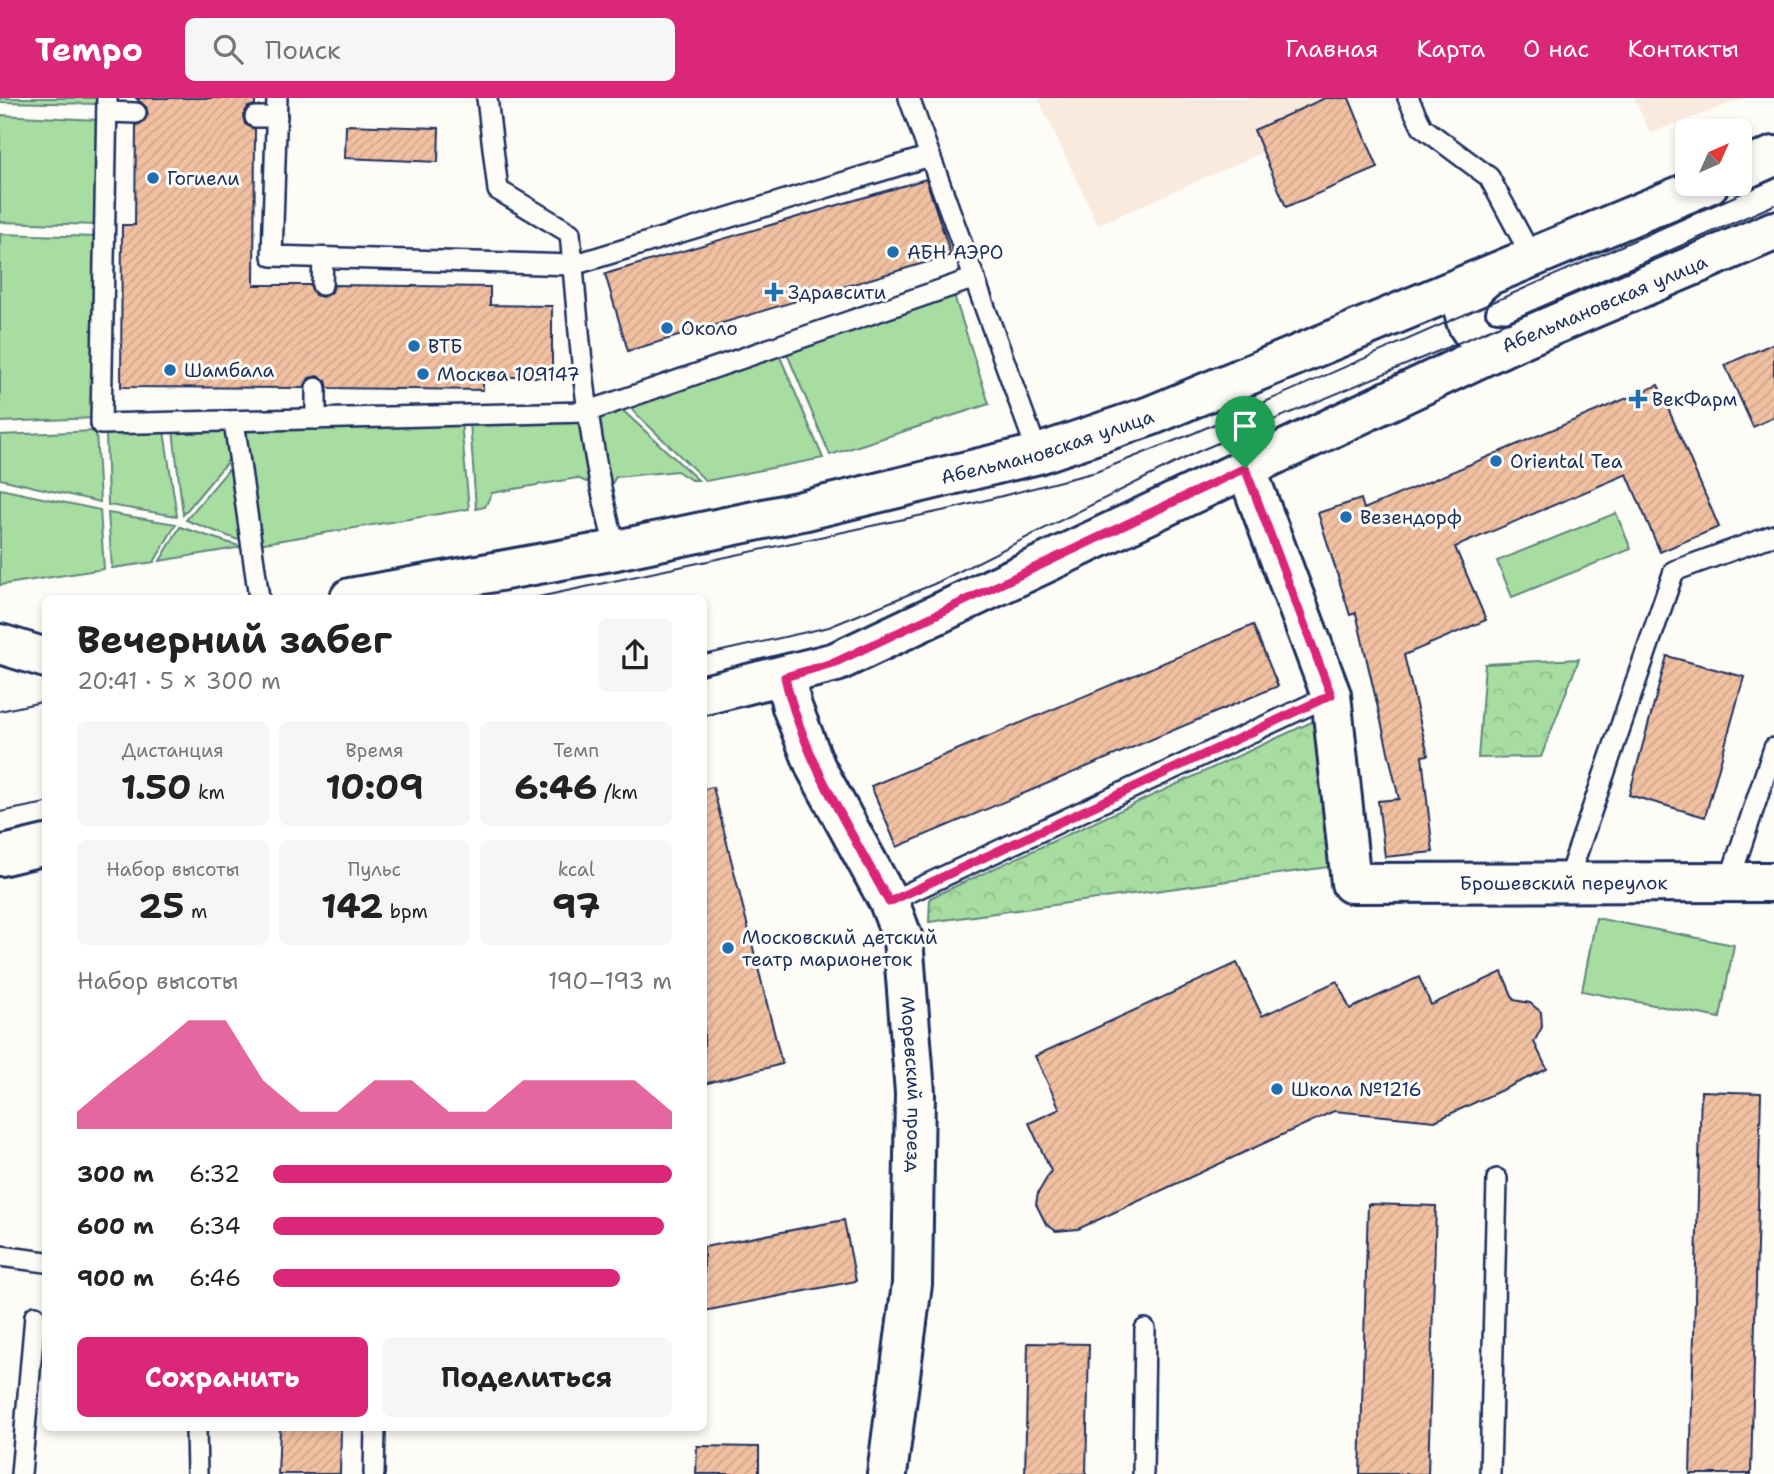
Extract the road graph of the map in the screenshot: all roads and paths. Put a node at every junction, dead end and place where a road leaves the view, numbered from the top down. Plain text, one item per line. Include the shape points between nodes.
1 (487, 98) edge
2 (909, 98) edge
3 (1408, 98) edge
4 (107, 105) edge
5 (277, 108) edge
6 (136, 113) dead end
7 (255, 117) dead end
8 (930, 156) junction
9 (1774, 156) edge
10 (1752, 166) edge
11 (1681, 196) edge
12 (1774, 231) edge
13 (323, 258) junction
14 (1533, 259) junction
15 (573, 265) junction
16 (975, 278) junction
17 (1484, 279) junction
18 (322, 285) dead end
19 (1511, 343) junction
20 (316, 388) dead end
21 (586, 412) junction
22 (316, 419) junction
23 (234, 421) junction
24 (1038, 454) junction
25 (1245, 468) junction
26 (1774, 535) edge
27 (616, 550) junction
28 (259, 595) edge
29 (367, 595) edge
30 (0, 644) edge
31 (42, 658) edge
32 (42, 660) edge
33 (0, 669) edge
34 (785, 677) junction
35 (707, 694) edge
36 (1331, 695) junction
37 (1774, 748) edge
38 (42, 846) edge
39 (0, 856) edge
40 (1567, 882) junction
41 (1729, 882) junction
42 (1774, 882) edge
43 (889, 902) junction
44 (1497, 1180) dead end
45 (0, 1256) edge
46 (42, 1261) edge
47 (35, 1317) dead end
48 (1145, 1329) dead end
49 (196, 1431) edge
50 (375, 1431) edge
51 (21, 1474) edge
52 (197, 1474) edge
53 (374, 1474) edge
54 (887, 1474) edge
55 (1143, 1474) edge
56 (1490, 1474) edge

1 - 15 lane via 498,190 570,233
2 - 8 lane
3 - 14 lane via 1422,127 1489,177
4 - 6 lane
4 - 23 lane via 101,424
5 - 7 lane
5 - 13 lane via 272,256
8 - 15 lane
8 - 16 lane
9 - 10 main road
11 - 14 main road, Абельмановская улица
12 - 19 main road, Абельмановская улица
13 - 15 lane
13 - 18 lane
14 - 17 main road, Абельмановская улица
15 - 21 lane
16 - 21 lane
16 - 24 lane
17 - 19 main road via 1468,295 1464,315 1469,327 1486,340
17 - 24 main road, Абельмановская улица via 1150,416
19 - 25 main road, Абельмановская улица
20 - 22 lane
21 - 22 lane
21 - 27 lane via 600,493
22 - 23 lane
23 - 28 lane
24 - 27 main road, Абельмановская улица
25 - 34 main road, Абельмановская улица via 836,662
25 - 36 main road
26 - 40 lane via 1674,571
27 - 29 main road, Абельмановская улица
30 - 31 main road
32 - 33 main road
34 - 35 main road, Абельмановская улица
34 - 43 main road, Моревский проезд via 816,768
36 - 40 main road, Брошевский переулок via 1352,883
36 - 43 lane
37 - 41 lane
38 - 39 main road
40 - 41 main road, Брошевский переулок
41 - 42 main road, Брошевский переулок
43 - 54 main road, Моревский проезд via 903,939 915,1093 912,1284
44 - 56 lane
45 - 46 lane
47 - 51 lane
48 - 55 lane
49 - 52 lane
50 - 53 lane

